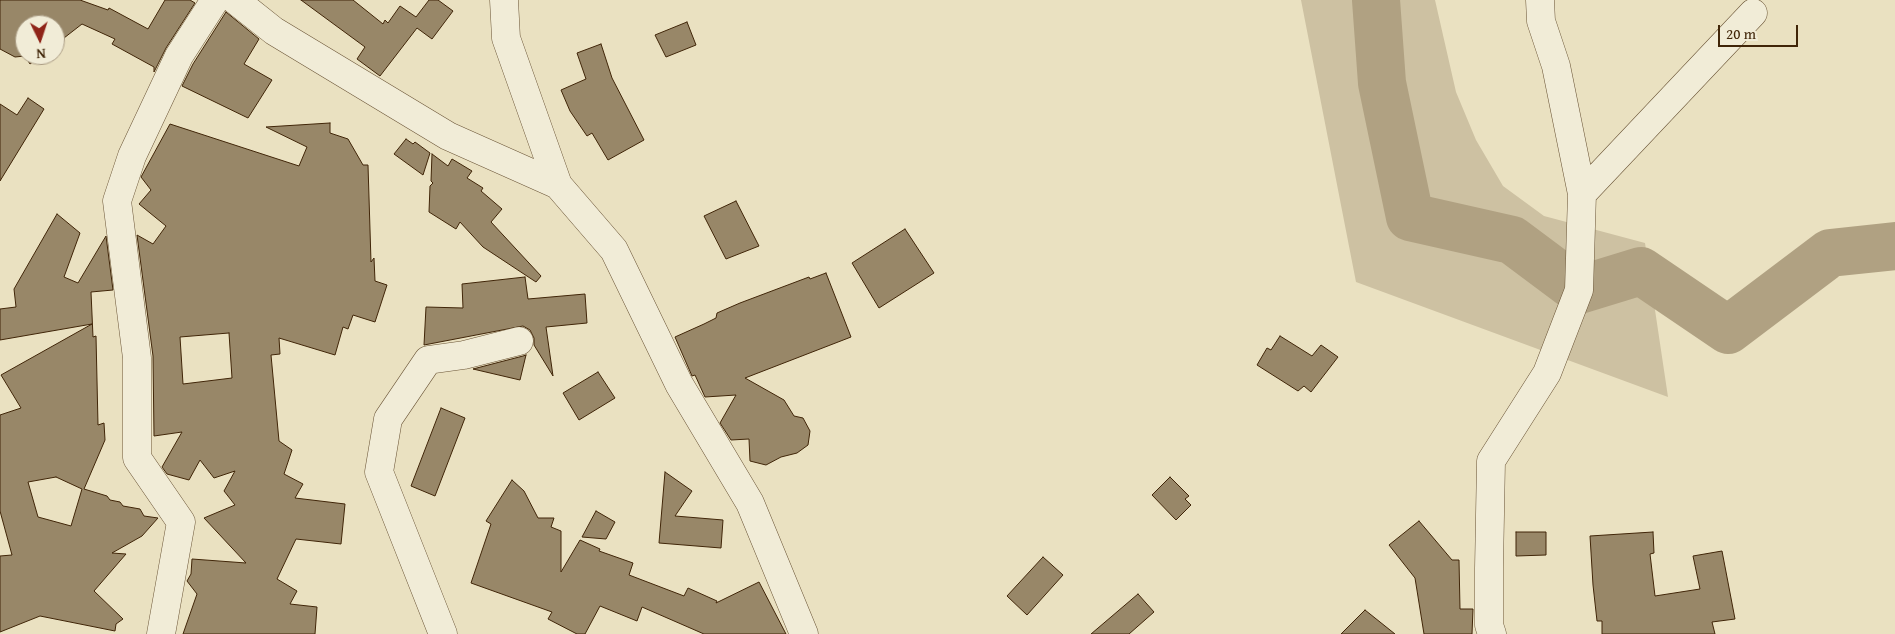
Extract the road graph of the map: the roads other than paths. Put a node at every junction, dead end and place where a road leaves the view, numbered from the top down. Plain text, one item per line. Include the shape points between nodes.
1 (215, 0) edge
2 (235, 0) edge
3 (504, 0) edge
4 (1540, 0) edge
5 (1753, 13) dead end
6 (558, 185) junction
7 (1582, 194) junction
8 (519, 340) dead end
9 (161, 634) edge
10 (443, 634) edge
11 (804, 634) edge
12 (1492, 634) edge

1 - 9 street via 180,56 132,156 117,201 137,358 137,458 181,522
2 - 6 street via 274,31 448,136
3 - 6 street via 506,38
4 - 7 street via 1541,21 1556,66
5 - 7 street
6 - 11 street via 614,250 679,384 750,503
7 - 12 street via 1579,290 1548,373 1491,461 1489,625
8 - 10 street via 464,355 428,360 388,419 379,472

